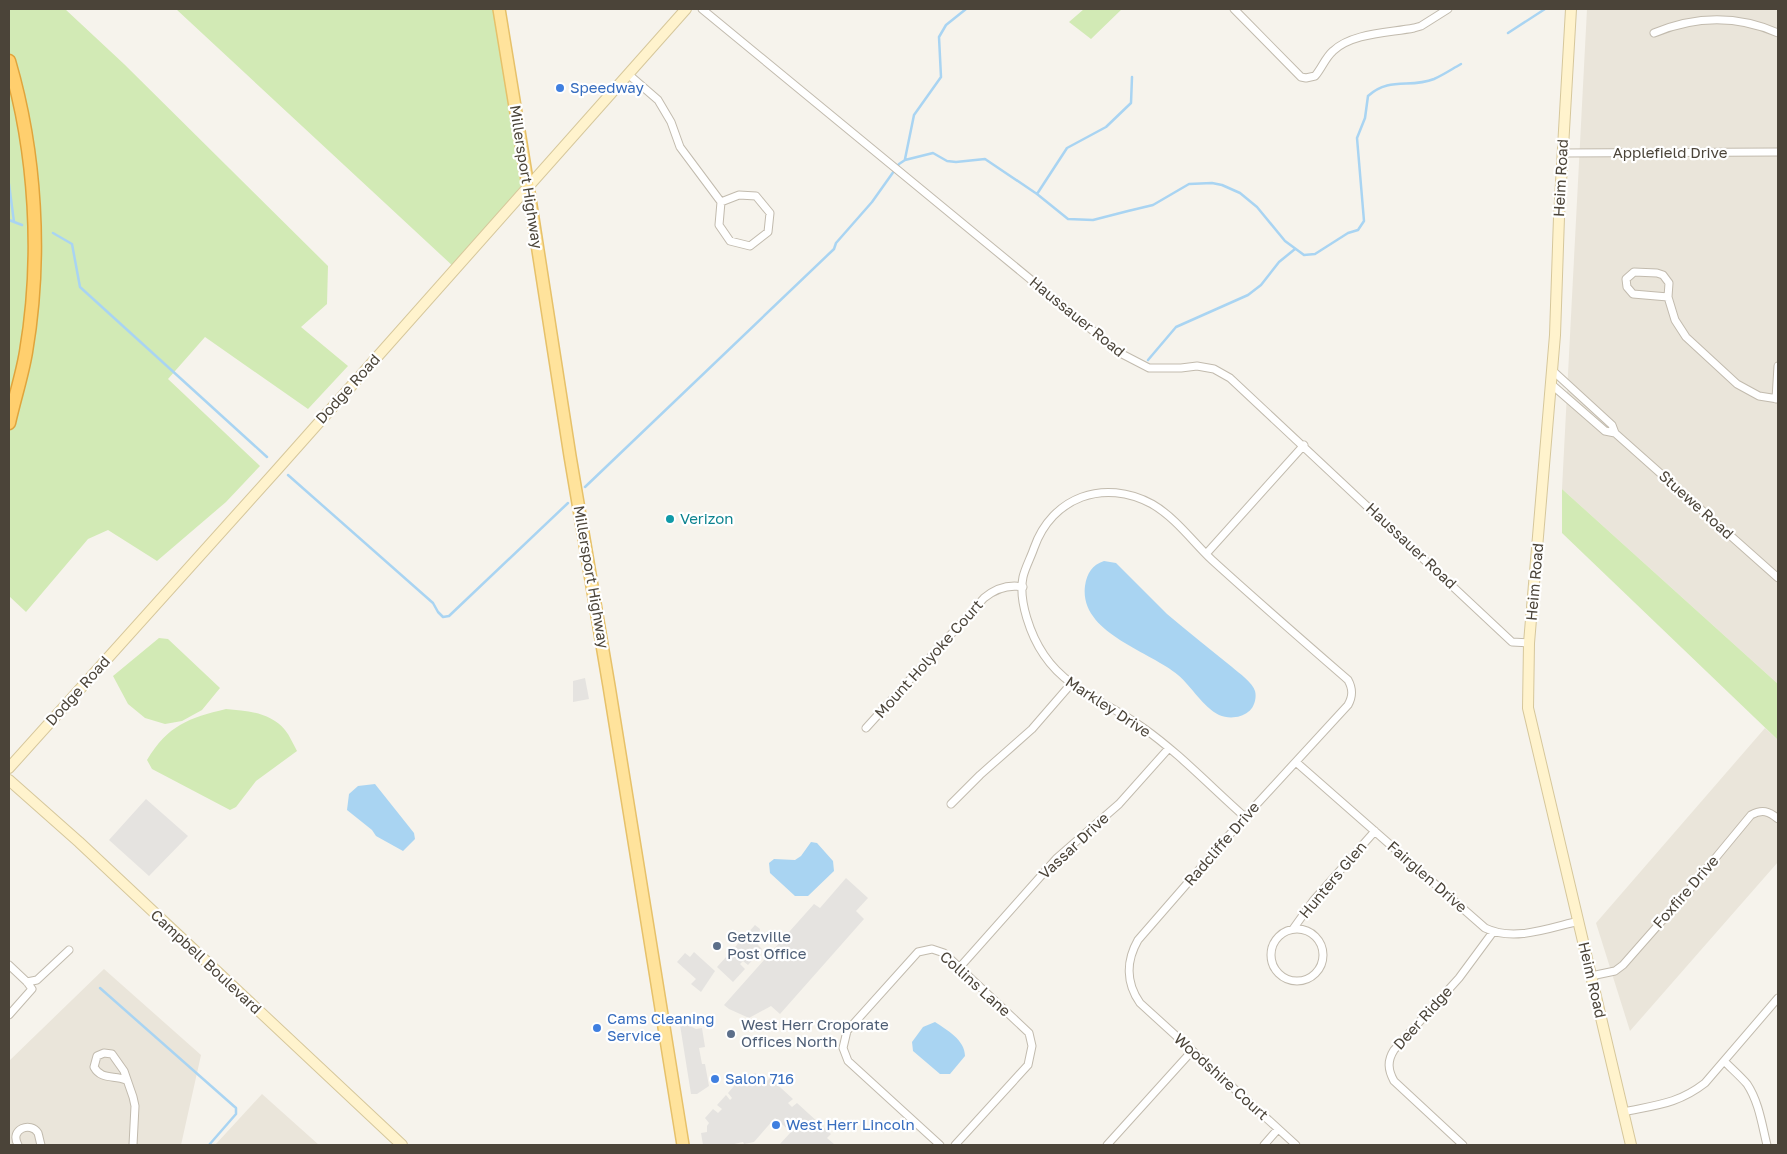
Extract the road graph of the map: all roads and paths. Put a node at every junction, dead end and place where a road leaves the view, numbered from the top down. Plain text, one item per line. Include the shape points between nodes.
1 (498, 9) edge
2 (686, 9) edge
3 (702, 9) edge
4 (1234, 9) edge
5 (1448, 9) edge
6 (1571, 9) edge
7 (1654, 33) dead end
8 (1778, 33) edge
9 (9, 61) edge
10 (628, 74) junction
11 (1778, 152) edge
12 (1562, 153) junction
13 (528, 186) junction
14 (721, 202) junction
15 (1668, 297) junction
16 (1778, 366) edge
17 (1552, 370) junction
18 (1551, 384) junction
19 (1777, 399) edge
20 (9, 423) edge
21 (1615, 433) junction
22 (1304, 445) junction
23 (1206, 554) junction
24 (1778, 578) edge
25 (1022, 587) junction
26 (1529, 643) junction
27 (1071, 684) junction
28 (866, 728) dead end
29 (1169, 748) junction
30 (1296, 762) junction
31 (9, 768) edge
32 (9, 780) edge
33 (951, 804) dead end
34 (1245, 817) junction
35 (1778, 819) edge
36 (1375, 831) junction
37 (1579, 922) junction
38 (1293, 928) junction
39 (1492, 932) junction
40 (69, 950) dead end
41 (9, 965) edge
42 (960, 967) junction
43 (1591, 976) junction
44 (29, 986) junction
45 (1778, 998) edge
46 (1146, 1010) joint
47 (9, 1015) edge
48 (1192, 1051) junction
49 (1724, 1061) junction
50 (126, 1080) junction
51 (1623, 1112) junction
52 (1278, 1129) junction
53 (18, 1145) edge
54 (41, 1145) edge
55 (133, 1145) edge
56 (402, 1145) edge
57 (682, 1145) edge
58 (940, 1145) edge
59 (955, 1145) edge
60 (1107, 1145) edge
61 (1264, 1145) edge
62 (1296, 1145) edge
63 (1463, 1145) edge
64 (1631, 1145) edge
65 (1767, 1145) edge

1 - 13 main road, Millersport Highway
2 - 10 street, Dodge Road
3 - 22 street, Haussauer Road via 1120,354 1149,368 1197,366 1214,369 1230,378
4 - 5 street via 1301,77 1306,78 1315,76 1333,50 1351,39 1421,26
6 - 12 street, Heim Road
7 - 8 street via 1681,23 1709,20 1749,23
9 - 20 highway via 26,132 34,221 33,289 26,353
10 - 13 street, Dodge Road
10 - 14 street via 658,100 672,122 680,147
11 - 12 street, Applefield Drive
12 - 17 street, Heim Road
13 - 31 street, Dodge Road
13 - 57 main road, Millersport Highway
14 - 14 street via 719,225 730,241 750,246 768,232 770,213 756,196 739,195
15 - 15 street via 1669,283 1657,272 1634,272 1626,279 1627,287 1634,294
15 - 19 street via 1679,329 1693,345 1742,388 1759,396
16 - 19 street
17 - 18 street, Heim Road
17 - 21 street, Stuewe Road via 1612,425
18 - 21 street, Stuewe Road via 1606,431
18 - 26 street, Heim Road
21 - 24 street, Stuewe Road
22 - 23 street
22 - 26 street, Haussauer Road via 1512,642
23 - 25 street, Markley Drive via 1175,521 1152,504 1132,496 1094,494 1062,506 1046,523 1039,534
23 - 30 street, Radcliffe Drive via 1354,687 1348,706
25 - 27 street, Markley Drive via 1026,615 1036,642
25 - 28 street, Mount Holyoke Court via 1014,585 996,590 984,598
26 - 37 street, Heim Road via 1528,708
27 - 29 street, Markley Drive via 1141,726
27 - 33 street via 1032,729
29 - 34 street, Markley Drive
29 - 42 street, Vassar Drive via 1119,804 1056,859
30 - 34 street, Radcliffe Drive
30 - 36 street, Fairglen Drive
32 - 56 street, Campbell Boulevard
34 - 46 street, Radcliffe Drive via 1138,940 1128,967 1129,978 1135,996
35 - 43 street, Foxfire Drive via 1762,811 1751,815 1623,965 1615,971
36 - 38 street, Hunters Glen
36 - 39 street, Fairglen Drive
37 - 39 street via 1517,934
37 - 43 street, Heim Road
38 - 38 street, Hunters Glen via 1277,937 1271,954 1272,963 1283,977 1300,981 1316,974 1323,959 1323,950 1321,942 1309,931
39 - 63 street, Deer Ridge via 1459,978 1394,1050 1389,1062 1394,1081
40 - 44 street
41 - 44 street
42 - 58 street, Collins Lane via 944,953 932,949 918,952 847,1031 843,1048 848,1061
42 - 59 street, Collins Lane via 1029,1033 1032,1046 1028,1065
43 - 51 street, Heim Road
44 - 47 street
45 - 49 street
46 - 48 street, Woodshire Court
48 - 52 street, Woodshire Court
48 - 60 street
49 - 51 street via 1705,1083 1680,1100
49 - 65 street via 1753,1094
50 - 50 street via 124,1071 112,1054 97,1056 94,1067 98,1074
50 - 55 street via 135,1106
51 - 64 street, Heim Road
52 - 61 street
52 - 62 street, Woodshire Court
53 - 54 street via 17,1133 29,1127 38,1134

